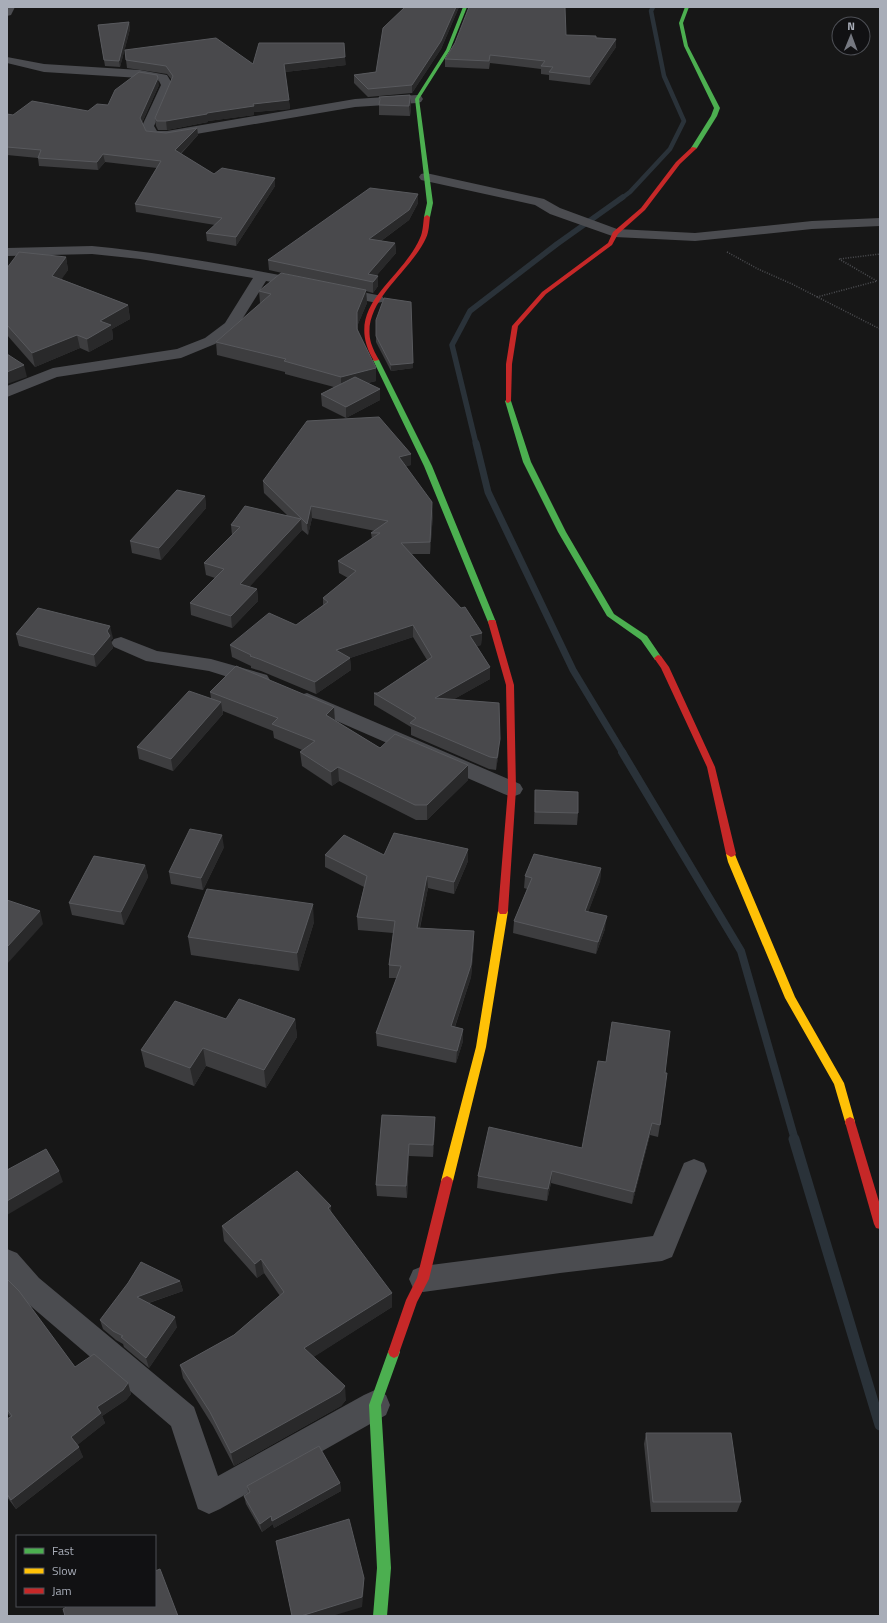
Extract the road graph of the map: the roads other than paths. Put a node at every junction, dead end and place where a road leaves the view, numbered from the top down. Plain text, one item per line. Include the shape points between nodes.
1 (10, 7) edge
2 (465, 7) edge
3 (687, 7) edge
4 (7, 13) edge
5 (7, 60) edge
6 (417, 99) junction
7 (426, 177) junction
8 (880, 222) edge
9 (615, 233) junction
10 (7, 252) edge
11 (262, 276) junction
12 (377, 299) junction
13 (7, 392) edge
14 (121, 643) dead end
15 (512, 789) junction
16 (694, 1171) dead end
17 (880, 1224) edge
18 (7, 1262) edge
19 (423, 1279) junction
20 (375, 1405) junction
21 (380, 1616) edge

1 - 4 street
2 - 6 street via 448,50
3 - 9 street via 682,23 686,46 717,108 716,112 694,148 678,163 644,209
5 - 6 street via 44,68 140,74 163,78 166,85 148,126 152,135 168,135 355,103
6 - 7 street
7 - 9 street via 539,202 555,211
7 - 12 street via 430,203 423,238 411,258
8 - 9 street via 812,225 695,237
9 - 17 street via 610,244 544,293 516,326 509,364 508,400 527,462 562,532 611,616 644,638 665,667 701,746 710,767 733,862 790,998 839,1082
10 - 11 street via 100,251 140,255
11 - 12 street
11 - 13 street via 231,326 210,341 181,353 53,374
12 - 15 street via 367,325 367,342 428,466 468,560 495,632 510,685
14 - 15 street via 153,657 211,665 253,677
15 - 19 street via 502,919 481,1047
16 - 19 street via 662,1248
18 - 20 street via 29,1287 184,1416 208,1498
19 - 20 street via 412,1300
20 - 21 street via 384,1568

